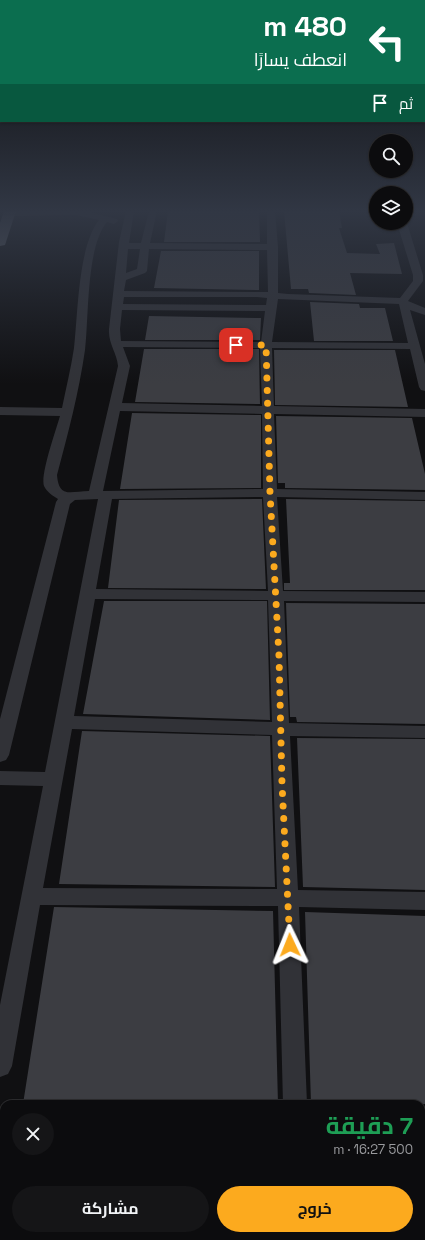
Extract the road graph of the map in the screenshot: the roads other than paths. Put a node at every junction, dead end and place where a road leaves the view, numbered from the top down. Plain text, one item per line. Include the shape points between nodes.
1 (87, 269) edge
2 (122, 269) edge
3 (142, 269) edge
4 (273, 269) edge
5 (416, 269) edge
6 (121, 278) junction
7 (119, 294) junction
8 (272, 302) junction
9 (404, 302) junction
10 (118, 307) junction
11 (425, 312) edge
12 (116, 344) junction
13 (266, 345) junction
14 (415, 346) junction
15 (424, 379) edge
16 (115, 407) junction
17 (268, 410) junction
18 (0, 412) edge
19 (67, 412) junction
20 (425, 413) edge
21 (270, 493) junction
22 (101, 495) junction
23 (425, 496) edge
24 (67, 498) junction
25 (87, 594) junction
26 (276, 597) junction
27 (425, 597) edge
28 (64, 722) junction
29 (280, 729) junction
30 (425, 732) edge
31 (0, 755) edge
32 (0, 778) edge
33 (53, 779) junction
34 (31, 896) junction
35 (288, 898) junction
36 (425, 901) edge
37 (6, 995) edge
38 (0, 1066) edge
39 (295, 1100) edge

1 - 19 street via 83,323
2 - 6 street
3 - 6 street
4 - 8 street
5 - 9 street via 418,281
6 - 7 street
7 - 8 street
7 - 10 street
8 - 9 street via 288,297
8 - 10 street
8 - 13 street
9 - 11 street
9 - 14 street via 414,326
10 - 12 street via 114,334
12 - 13 street
12 - 16 street via 124,357 124,366
13 - 14 street
13 - 17 street
14 - 15 street
16 - 17 street
16 - 22 street
17 - 20 street
17 - 21 street
18 - 19 street
19 - 24 street via 49,479 54,490
21 - 22 street
21 - 23 street
21 - 26 street
22 - 24 street
22 - 25 street
24 - 31 street via 63,502
25 - 26 street
25 - 28 street
26 - 27 street
26 - 29 street
28 - 29 street
28 - 33 street
29 - 30 street
29 - 35 street
32 - 33 street
33 - 34 street
34 - 35 street
34 - 37 street
35 - 36 street
35 - 39 street
37 - 38 street

